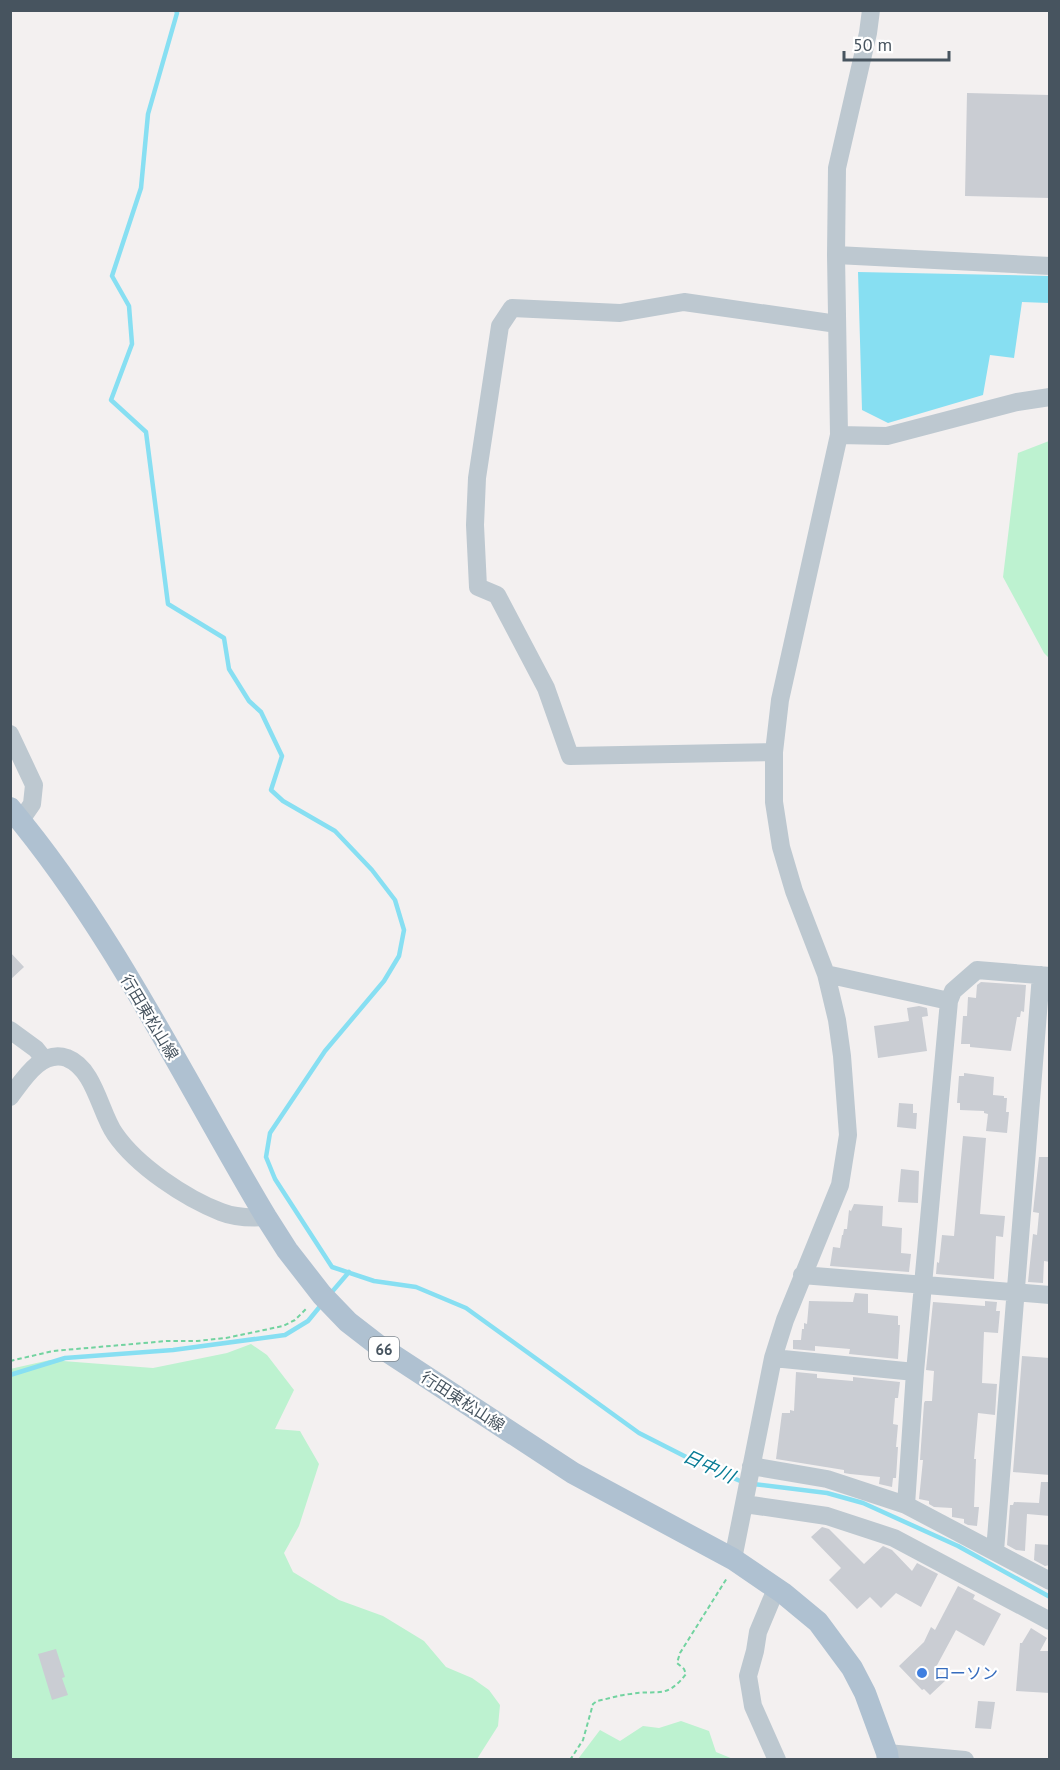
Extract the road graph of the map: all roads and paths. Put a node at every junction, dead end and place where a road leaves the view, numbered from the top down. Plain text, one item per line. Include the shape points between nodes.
1 (871, 10) edge
2 (836, 255) junction
3 (1050, 266) edge
4 (837, 324) junction
5 (1050, 397) edge
6 (839, 435) junction
7 (10, 734) edge
8 (774, 752) junction
9 (16, 814) edge
10 (826, 974) junction
11 (1045, 976) edge
12 (949, 1001) junction
13 (10, 1030) edge
14 (44, 1059) junction
15 (10, 1096) edge
16 (267, 1217) junction
17 (802, 1275) junction
18 (924, 1285) junction
19 (1016, 1292) junction
20 (322, 1295) junction
21 (1050, 1295) edge
22 (773, 1358) junction
23 (10, 1361) edge
24 (915, 1372) junction
25 (751, 1466) junction
26 (745, 1504) junction
27 (906, 1505) junction
28 (995, 1551) junction
29 (735, 1560) junction
30 (1050, 1581) edge
31 (776, 1589) junction
32 (1050, 1621) edge
33 (888, 1756) edge
34 (570, 1760) edge
35 (777, 1760) edge
36 (965, 1760) edge

1 - 2 street via 837,168
2 - 3 street
2 - 4 street
4 - 6 street
4 - 8 street via 684,302 620,313 512,308 500,326 477,478 478,587 497,595 546,688 570,756
5 - 6 street via 888,436
6 - 8 street via 780,700
7 - 9 street via 34,785 32,804
8 - 10 street via 774,802 781,846
9 - 16 main road, 行田東松山線 / 66 via 106,943
10 - 12 street
10 - 17 street via 841,1047 848,1135 840,1185
11 - 12 street via 977,970 953,991
11 - 19 street
12 - 18 street
13 - 14 street
14 - 15 street
14 - 16 street via 65,1058 79,1066 113,1132 145,1166 222,1213 243,1218
16 - 20 main road, 行田東松山線 / 66
17 - 18 street
17 - 22 street
18 - 19 street
18 - 24 street
19 - 21 street
19 - 28 street
20 - 23 path via 283,1326 207,1340 53,1351
20 - 29 main road, 行田東松山線 / 66 via 379,1346 573,1473
22 - 24 street
22 - 25 street
24 - 27 street
25 - 26 street
25 - 27 street via 827,1479
26 - 29 street
26 - 32 street via 828,1516 894,1538
27 - 28 street
28 - 30 street
29 - 31 main road, 行田東松山線 / 66
29 - 34 path via 680,1653 677,1663 686,1674 677,1686 661,1693 597,1701 584,1740
31 - 33 main road, 行田東松山線 / 66 via 818,1622 840,1650 865,1692
31 - 35 street via 758,1632 748,1676 753,1706
33 - 36 street

